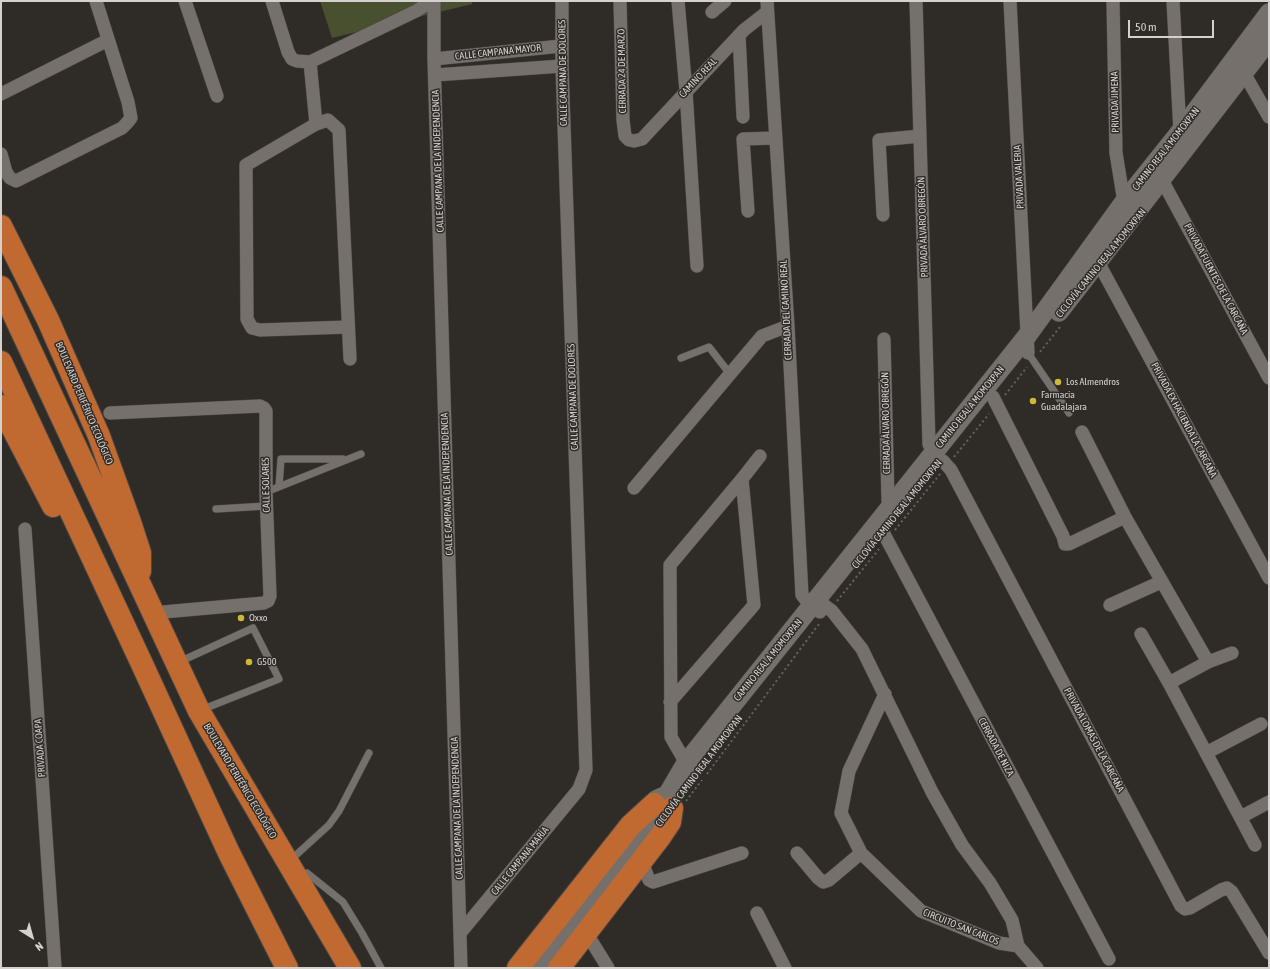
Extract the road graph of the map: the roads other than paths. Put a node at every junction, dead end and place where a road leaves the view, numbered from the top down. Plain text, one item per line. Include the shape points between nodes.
1 (96, 1) edge
2 (185, 1) edge
3 (272, 1) edge
4 (433, 1) edge
5 (620, 1) edge
6 (678, 1) edge
7 (725, 1) edge
8 (916, 1) edge
9 (1010, 1) edge
10 (1112, 1) edge
11 (1173, 1) edge
12 (562, 3) dead end
13 (767, 7) edge
14 (712, 12) dead end
15 (1269, 12) edge
16 (739, 35) junction
17 (108, 40) junction
18 (1269, 40) edge
19 (561, 46) junction
20 (434, 59) junction
21 (310, 62) junction
22 (562, 66) junction
23 (1244, 73) junction
24 (435, 75) junction
25 (686, 92) junction
26 (1, 94) edge
27 (217, 96) dead end
28 (743, 117) dead end
29 (1269, 117) edge
30 (316, 124) junction
31 (1180, 132) junction
32 (920, 136) junction
33 (776, 138) junction
34 (629, 140) joint
35 (1, 154) edge
36 (1162, 180) junction
37 (1124, 202) junction
38 (748, 211) dead end
39 (884, 215) dead end
40 (1, 226) edge
41 (1098, 262) junction
42 (697, 266) dead end
43 (1, 287) edge
44 (788, 326) junction
45 (348, 327) junction
46 (884, 339) dead end
47 (1029, 350) junction
48 (682, 358) dead end
49 (350, 359) dead end
50 (1, 362) edge
51 (730, 374) junction
52 (1269, 378) edge
53 (995, 401) junction
54 (1, 406) edge
55 (110, 413) dead end
56 (1069, 413) dead end
57 (1082, 432) dead end
58 (360, 454) dead end
59 (760, 456) dead end
60 (347, 459) junction
61 (941, 460) junction
62 (742, 479) junction
63 (279, 486) junction
64 (634, 488) dead end
65 (266, 492) junction
66 (266, 506) junction
67 (891, 506) junction
68 (216, 509) dead end
69 (1125, 517) junction
70 (25, 529) dead end
71 (885, 537) junction
72 (1269, 578) edge
73 (1161, 582) junction
74 (141, 588) junction
75 (1110, 605) dead end
76 (821, 606) junction
77 (152, 613) junction
78 (1141, 634) dead end
79 (1232, 654) dead end
80 (1208, 662) junction
81 (142, 664) junction
82 (176, 664) junction
83 (1170, 683) junction
84 (885, 694) junction
85 (670, 702) junction
86 (198, 711) junction
87 (1261, 724) dead end
88 (368, 753) dead end
89 (1206, 753) junction
90 (686, 761) junction
91 (579, 789) joint
92 (1269, 802) edge
93 (670, 803) junction
94 (1241, 817) junction
95 (1255, 845) dead end
96 (742, 853) dead end
97 (797, 853) dead end
98 (861, 853) junction
99 (302, 864) junction
100 (644, 867) junction
101 (757, 913) dead end
102 (461, 932) junction
103 (587, 934) junction
104 (1018, 946) junction
105 (1269, 953) edge
106 (1109, 959) dead end
107 (55, 968) edge
108 (287, 968) edge
109 (350, 968) edge
110 (367, 968) edge
111 (381, 968) edge
112 (461, 968) edge
113 (518, 968) edge
114 (539, 968) edge
115 (560, 968) edge
116 (608, 968) edge
117 (785, 968) edge
118 (1037, 968) edge

1 - 17 street
2 - 27 street
3 - 21 street via 292,59
4 - 20 street, CALLE CAMPANA DE LA INDEPENDENCIA
4 - 21 street
5 - 34 street, CERRADA 24 DE MARZO via 623,120 625,136
6 - 25 street
7 - 14 street
8 - 32 street, PRIVADA ÁLVARO OBREGÓN
9 - 47 street, PRIVADA VALERIA
10 - 37 street, PRIVADA JIMENA via 1116,153
11 - 31 street
12 - 19 street, CALLE CAMPANA DE DOLORES
13 - 16 street, CAMINO REAL
13 - 33 street, CERRADA DEL CAMINO REAL
15 - 31 street, CAMINO REAL A MOMOXPAN
16 - 25 street, CAMINO REAL
16 - 28 street
17 - 26 street
17 - 35 street via 128,102 131,118 126,124 16,181 6,172
18 - 23 street, CAMINO REAL A MOMOXPAN
19 - 20 street, CALLE CAMPANA MAYOR
19 - 22 street, CALLE CAMPANA DE DOLORES
20 - 24 street, CALLE CAMPANA DE LA INDEPENDENCIA
21 - 30 street
22 - 24 street, CALLE CAMPANA MAYOR
22 - 91 street, CALLE CAMPANA DE DOLORES via 586,770
23 - 29 street
23 - 36 street, CAMINO REAL A MOMOXPAN
24 - 102 street, CALLE CAMPANA DE LA INDEPENDENCIA
25 - 34 street, CAMINO REAL via 642,139
25 - 42 street
30 - 45 street via 328,120 339,130
30 - 45 street via 246,165 248,319 252,328 260,330
31 - 37 street, CAMINO REAL A MOMOXPAN
32 - 39 street via 879,140
32 - 61 street, PRIVADA ÁLVARO OBREGÓN via 929,444
33 - 38 street via 743,139
33 - 44 street, CERRADA DEL CAMINO REAL
36 - 41 street, CAMINO REAL A MOMOXPAN
36 - 52 street, PRIVADA FUENTES DE LA CARCAÑA
37 - 47 street, CAMINO REAL A MOMOXPAN
40 - 74 highway, BOULEVARD PERIFÉRICO ECOLÓGICO via 48,320 99,436 140,553
41 - 47 street, CAMINO REAL A MOMOXPAN
41 - 72 street, PRIVADA EX HACIENDA LA CARCAÑA
43 - 74 highway, BOULEVARD PERIFÉRICO ECOLÓGICO
44 - 51 street via 762,336
44 - 76 street, CERRADA DEL CAMINO REAL via 802,594
45 - 49 street
46 - 67 street, CERRADA ÁLVARO OBREGÓN via 888,501
47 - 53 street, CAMINO REAL A MOMOXPAN
47 - 56 lane
47 - 61 street, CAMINO REAL A MOMOXPAN
48 - 51 lane via 709,347
50 - 81 highway
51 - 64 street
53 - 61 street, CAMINO REAL A MOMOXPAN
53 - 69 street via 1065,544
54 - 81 highway via 119,634
55 - 65 street, CALLE SOLARES via 260,406 264,408
57 - 69 street
58 - 60 lane
59 - 62 street
60 - 63 lane
60 - 63 lane via 281,459
61 - 67 street, CAMINO REAL A MOMOXPAN
61 - 71 street, CAMINO REAL A MOMOXPAN
61 - 105 street, PRIVADA LOMAS DE LA CARCAÑA via 955,478 1181,906 1185,909 1190,908 1227,888 1232,892
62 - 85 street via 670,565
62 - 85 street via 754,605
63 - 65 lane
65 - 66 street, CALLE SOLARES
66 - 68 lane
66 - 77 street, CALLE SOLARES via 270,596 268,601
67 - 76 street, CAMINO REAL A MOMOXPAN
69 - 73 street
70 - 107 street, PRIVADA COAPA
71 - 76 street, CAMINO REAL A MOMOXPAN
71 - 106 street, CERRADA DE NIZA
73 - 75 street
73 - 80 street
74 - 77 highway, BOULEVARD PERIFÉRICO ECOLÓGICO
76 - 84 street, CIRCUITO SAN CARLOS via 862,649
76 - 90 street, CAMINO REAL A MOMOXPAN via 797,638
77 - 82 highway, BOULEVARD PERIFÉRICO ECOLÓGICO
78 - 83 street
79 - 80 street
80 - 83 street
81 - 108 highway via 229,853
82 - 86 highway, BOULEVARD PERIFÉRICO ECOLÓGICO
82 - 86 lane via 253,628 279,679
83 - 89 street
84 - 98 street, CIRCUITO SAN CARLOS via 849,771 841,813
84 - 104 street, CIRCUITO SAN CARLOS via 932,792 962,845 990,883 1012,920
85 - 90 street via 671,737
86 - 99 highway via 222,733 246,764
86 - 109 highway, BOULEVARD PERIFÉRICO ECOLÓGICO
87 - 89 street
88 - 99 lane via 339,812
89 - 94 street
90 - 93 street, CAMINO REAL A MOMOXPAN
91 - 102 street, CALLE CAMPANA MARÍA
92 - 94 street
93 - 100 highway via 670,822
93 - 113 highway via 631,824
93 - 114 street, CAMINO REAL A MOMOXPAN via 668,814 661,815 643,835
94 - 95 street
96 - 100 street via 653,882 649,880
97 - 98 street via 823,882 829,880
98 - 104 street, CIRCUITO SAN CARLOS via 921,911 999,943
99 - 110 highway via 332,916
99 - 111 lane via 343,902
100 - 103 highway
101 - 117 street
102 - 112 street, CALLE CAMPANA DE LA INDEPENDENCIA
103 - 115 highway
103 - 116 street
104 - 118 street

